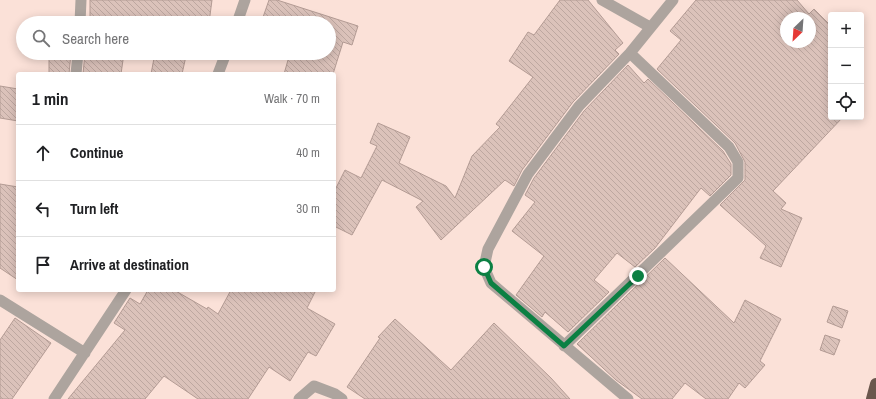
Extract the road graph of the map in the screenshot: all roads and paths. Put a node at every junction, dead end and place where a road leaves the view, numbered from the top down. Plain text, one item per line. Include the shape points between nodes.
1 (80, 0) edge
2 (245, 0) edge
3 (602, 0) edge
4 (673, 0) edge
5 (80, 16) edge
6 (239, 16) edge
7 (650, 27) junction
8 (630, 53) junction
9 (77, 60) edge
10 (223, 60) edge
11 (76, 72) edge
12 (219, 72) edge
13 (125, 292) edge
14 (0, 300) edge
15 (564, 346) junction
16 (85, 353) junction
17 (876, 384) edge
18 (54, 399) edge
19 (299, 399) edge
20 (342, 399) edge
21 (628, 399) edge
22 (872, 399) edge

1 - 5 street
2 - 6 street
3 - 7 street
4 - 7 street
7 - 8 street
8 - 15 street via 579,106 528,174 488,249 484,267 491,283
8 - 15 street via 729,147 738,162 738,178
9 - 11 street
10 - 12 street
13 - 16 street
14 - 16 street
15 - 21 street
16 - 18 street
17 - 22 highway
19 - 20 street via 314,386

